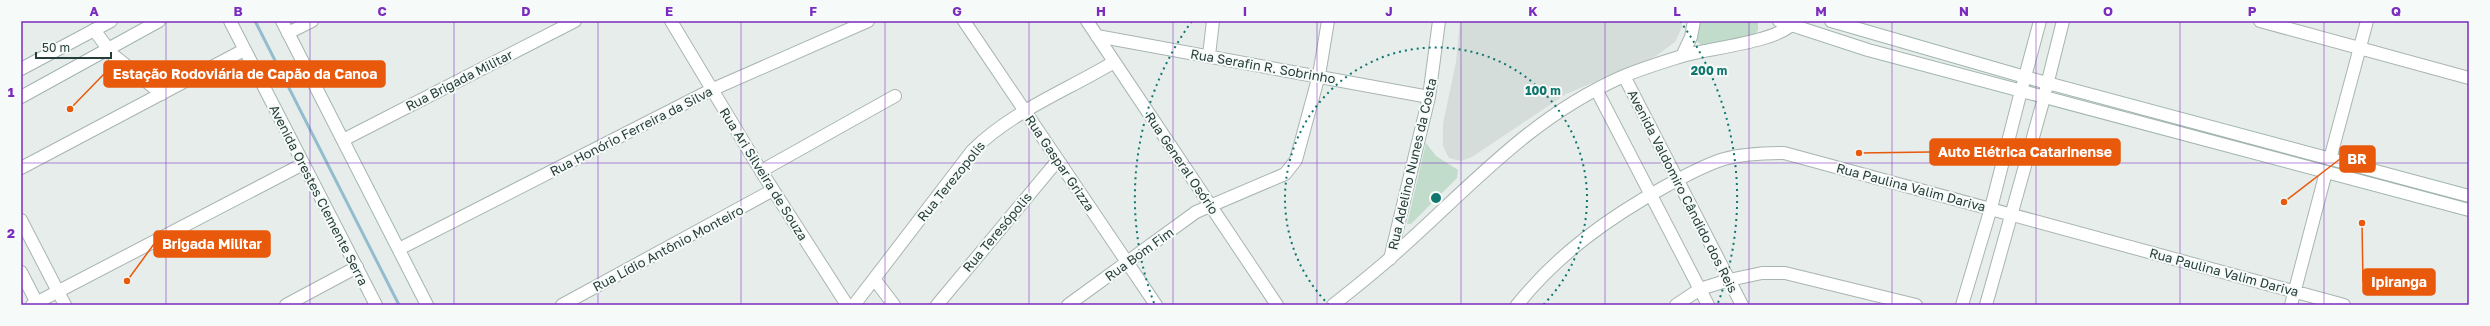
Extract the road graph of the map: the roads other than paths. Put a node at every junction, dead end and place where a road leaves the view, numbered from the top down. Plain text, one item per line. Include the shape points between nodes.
1 (111, 21) edge
2 (159, 21) edge
3 (230, 21) edge
4 (282, 21) edge
5 (312, 21) edge
6 (575, 21) edge
7 (671, 21) edge
8 (868, 21) edge
9 (964, 21) edge
10 (1087, 21) edge
11 (1213, 21) edge
12 (1328, 21) edge
13 (1439, 21) edge
14 (1694, 21) edge
15 (1779, 21) edge
16 (1830, 21) edge
17 (2040, 21) edge
18 (2063, 21) edge
19 (2260, 21) edge
20 (2367, 21) edge
21 (1794, 23) edge
22 (94, 30) junction
23 (288, 33) junction
24 (1097, 36) junction
25 (2361, 47) junction
26 (108, 49) junction
27 (244, 50) junction
28 (1209, 55) junction
29 (1682, 56) junction
30 (1114, 62) junction
31 (21, 69) edge
32 (1319, 75) junction
33 (1624, 76) junction
34 (2025, 77) junction
35 (2469, 78) edge
36 (2047, 82) junction
37 (711, 90) junction
38 (1597, 91) junction
39 (2021, 92) junction
40 (162, 94) junction
41 (895, 96) dead end
42 (21, 97) edge
43 (1429, 97) junction
44 (2044, 98) junction
45 (1025, 110) junction
46 (343, 140) junction
47 (2330, 159) junction
48 (1058, 160) junction
49 (303, 164) junction
50 (21, 168) edge
51 (761, 171) junction
52 (2326, 172) junction
53 (1678, 180) junction
54 (773, 190) junction
55 (1651, 195) junction
56 (2469, 196) edge
57 (1210, 205) junction
58 (1992, 208) junction
59 (2469, 210) edge
60 (2012, 214) junction
61 (21, 220) edge
62 (399, 249) junction
63 (1390, 259) junction
64 (1127, 262) junction
65 (357, 267) junction
66 (21, 272) edge
67 (874, 280) junction
68 (1729, 280) junction
69 (1700, 289) junction
70 (58, 291) junction
71 (2294, 292) junction
72 (35, 304) edge
73 (65, 305) edge
74 (286, 305) edge
75 (376, 305) edge
76 (427, 305) edge
77 (562, 305) edge
78 (847, 305) edge
79 (854, 305) edge
80 (894, 305) edge
81 (937, 305) edge
82 (1068, 305) edge
83 (1156, 305) edge
84 (1276, 305) edge
85 (1333, 305) edge
86 (1517, 305) edge
87 (1676, 305) edge
88 (1708, 305) edge
89 (1742, 305) edge
90 (1916, 305) edge
91 (1962, 305) edge
92 (1986, 305) edge
93 (2291, 305) edge
94 (2344, 305) edge

1 - 22 street
2 - 26 street
3 - 27 street, Avenida Orestes Clemente Serra
4 - 23 street
5 - 23 street
6 - 46 street, Rua Brigada Militar
7 - 37 street, Rua Ari Silveira de Souza
8 - 37 street, Rua Honório Ferreira da Silva
9 - 45 street, Rua Gaspar Grizza
10 - 24 street, Rua General Osório
11 - 28 street
12 - 32 street, Rua Bom Fim
13 - 43 street, Rua Adelino Nunes da Costa
14 - 29 street via 1691,37
15 - 21 street
16 - 34 street
17 - 34 street
18 - 36 street
19 - 25 street
20 - 25 street
21 - 29 street via 1775,36
21 - 39 street via 1868,50
22 - 26 street
22 - 31 street
23 - 46 street
24 - 28 street, Rua Serafin R. Sobrinho
24 - 30 street, Rua General Osório
25 - 35 street
25 - 47 street
26 - 40 street
26 - 42 street
27 - 40 street
27 - 49 street, Avenida Orestes Clemente Serra
28 - 32 street, Rua Serafin R. Sobrinho
29 - 33 street
30 - 45 street, Rua Terezopolis
30 - 57 street, Rua General Osório
32 - 43 street, Rua Serafin R. Sobrinho
32 - 57 street, Rua Bom Fim via 1296,160 1285,174
33 - 38 street
33 - 53 street, Avenida Valdomiro Cândido dos Reis
34 - 36 street
34 - 39 street
36 - 44 street
36 - 47 street
37 - 51 street, Rua Ari Silveira de Souza
37 - 62 street, Rua Honório Ferreira da Silva
38 - 55 street
38 - 63 street via 1568,106 1511,145
39 - 44 street
39 - 58 street
40 - 50 street
41 - 51 street
43 - 63 street, Rua Adelino Nunes da Costa
44 - 52 street
44 - 60 street
45 - 48 street, Rua Gaspar Grizza
45 - 67 street, Rua Terezopolis via 986,138 972,152
46 - 62 street
47 - 56 street
48 - 64 street, Rua Gaspar Grizza
48 - 81 street, Rua Teresópolis
49 - 65 street, Avenida Orestes Clemente Serra
49 - 70 street
51 - 54 street, Rua Ari Silveira de Souza
52 - 59 street
52 - 71 street
53 - 55 street, Rua Paulina Valim Dariva
53 - 58 street, Rua Paulina Valim Dariva via 1723,159 1757,153 1784,153
53 - 68 street, Avenida Valdomiro Cândido dos Reis
54 - 77 street, Rua Lídio Antônio Monteiro
54 - 78 street, Rua Ari Silveira de Souza
55 - 69 street
55 - 86 street, Rua Paulina Valim Dariva via 1617,214 1582,239 1546,271
57 - 64 street, Rua Bom Fim via 1196,212
57 - 84 street, Rua General Osório
58 - 60 street, Rua Paulina Valim Dariva
58 - 91 street
60 - 71 street, Rua Paulina Valim Dariva
60 - 92 street
61 - 70 street
62 - 76 street
63 - 85 street
64 - 82 street, Rua Bom Fim
64 - 83 street, Rua Gaspar Grizza
65 - 74 street
65 - 75 street, Avenida Orestes Clemente Serra
66 - 72 street
67 - 79 street, Rua Terezopolis
67 - 80 street
68 - 69 street
68 - 89 street, Avenida Valdomiro Cândido dos Reis
68 - 90 street via 1762,273 1785,273
69 - 87 street
69 - 88 street
70 - 72 street
70 - 73 street
71 - 93 street
71 - 94 street, Rua Paulina Valim Dariva

